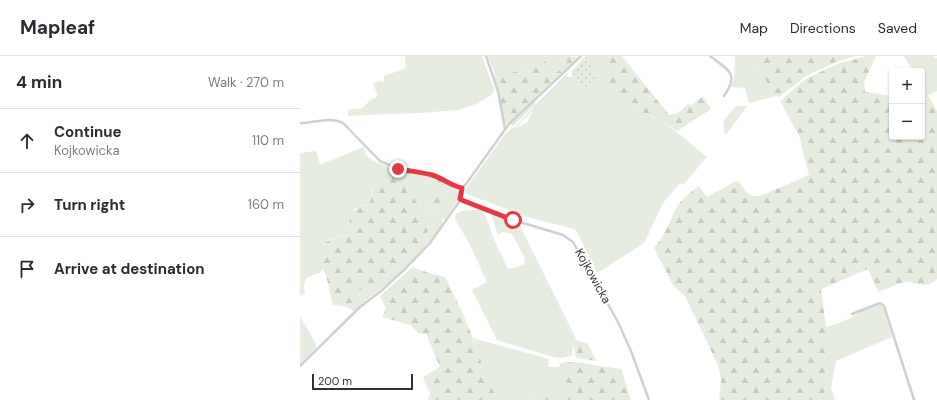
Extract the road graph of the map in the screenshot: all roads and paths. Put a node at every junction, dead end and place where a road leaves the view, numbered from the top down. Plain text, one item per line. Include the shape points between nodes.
1 (486, 56) edge
2 (581, 56) edge
3 (710, 56) edge
4 (724, 96) dead end
5 (300, 123) edge
6 (505, 130) junction
7 (462, 188) junction
8 (460, 199) junction
9 (852, 314) dead end
10 (300, 366) edge
11 (649, 400) edge
12 (914, 400) edge

1 - 6 street via 498,91
2 - 6 street
3 - 4 street via 732,75 731,84
5 - 7 street via 339,121 384,163 398,169 433,175
6 - 7 street
7 - 8 street
8 - 10 street via 430,243
8 - 11 street, Kojkowicka via 513,220 563,235 573,242 618,322
9 - 12 street via 880,303 884,306

